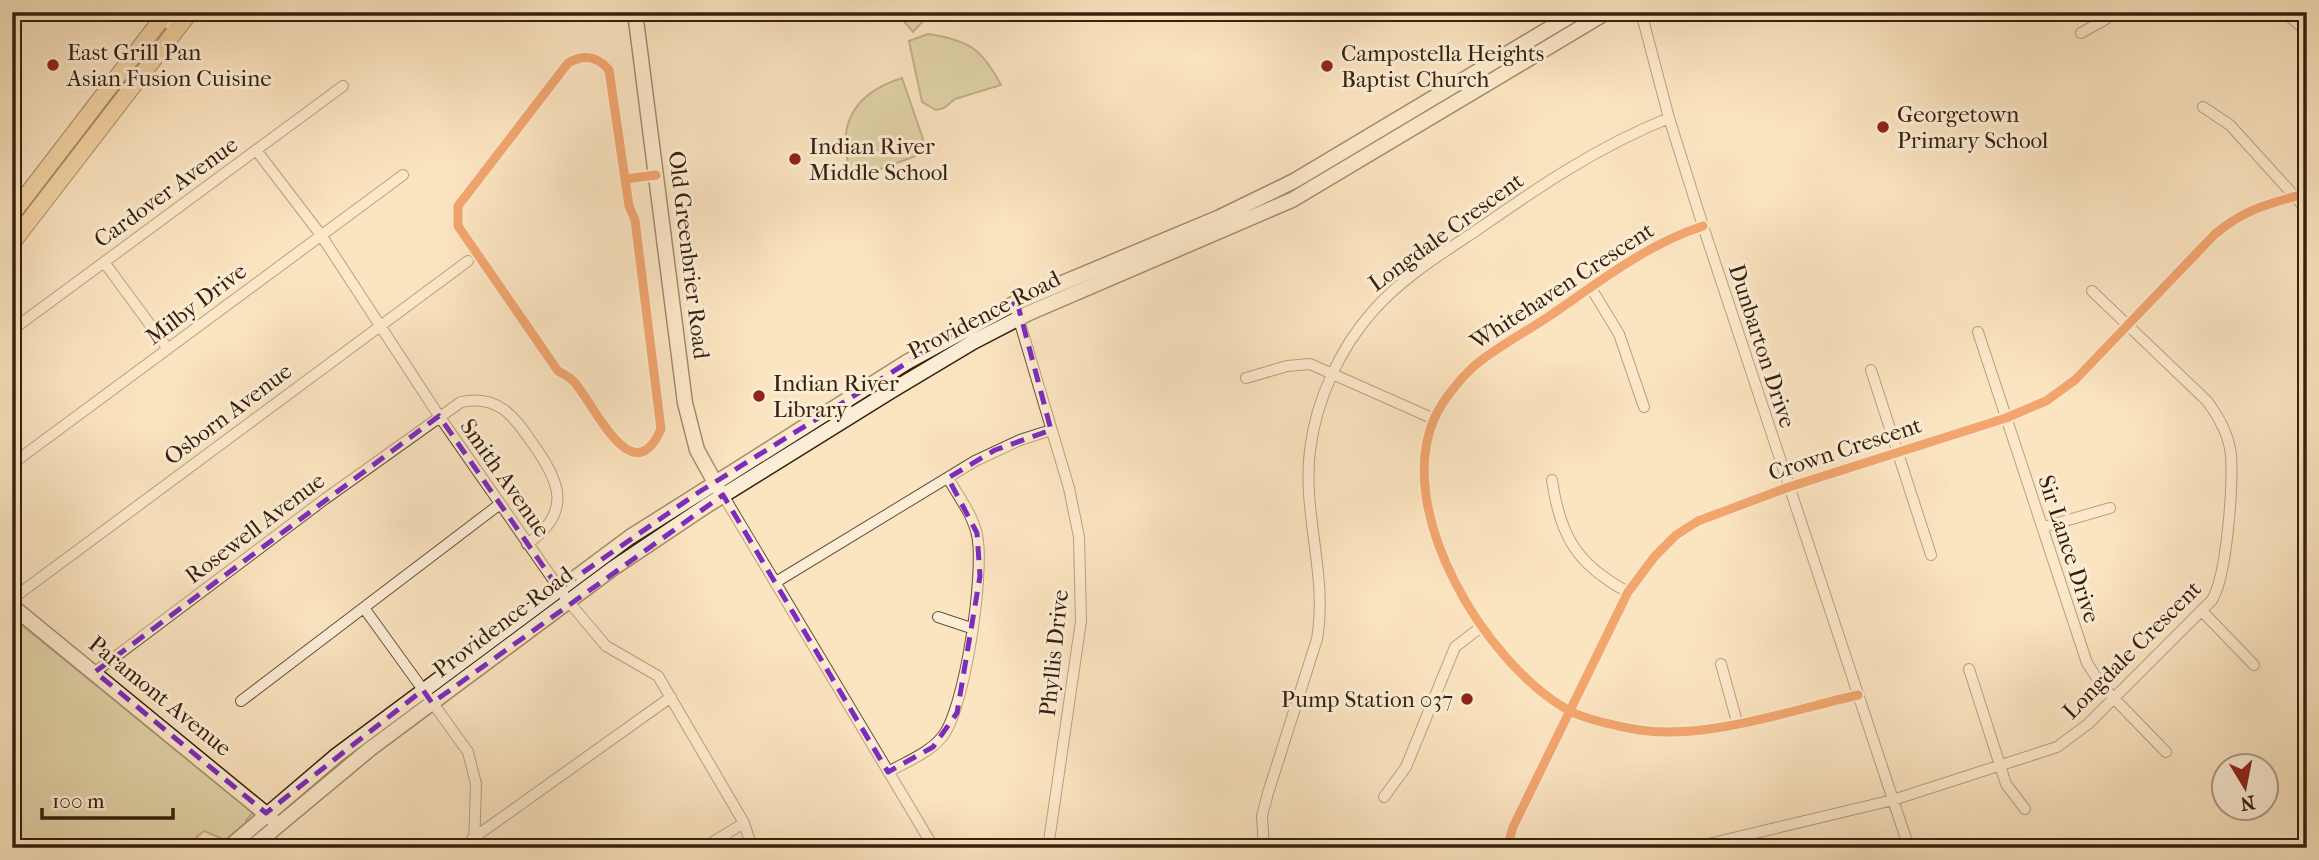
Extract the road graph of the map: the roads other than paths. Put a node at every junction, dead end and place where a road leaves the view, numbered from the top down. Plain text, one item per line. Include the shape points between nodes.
1 (190, 12) edge
2 (635, 12) edge
3 (1577, 12) edge
4 (1607, 12) edge
5 (1641, 12) edge
6 (2112, 12) edge
7 (2284, 12) edge
8 (161, 14) edge
9 (176, 30) junction
10 (2307, 31) edge
11 (2081, 33) dead end
12 (343, 86) dead end
13 (2203, 107) dead end
14 (1669, 118) junction
15 (256, 150) junction
16 (402, 175) dead end
17 (656, 175) junction
18 (625, 179) junction
19 (2307, 193) edge
20 (2294, 197) junction
21 (2307, 210) edge
22 (12, 214) edge
23 (1703, 226) junction
24 (321, 236) junction
25 (12, 243) edge
26 (468, 261) dead end
27 (104, 262) junction
28 (1591, 288) junction
29 (2092, 291) dead end
30 (1017, 302) junction
31 (1017, 319) junction
32 (2129, 324) junction
33 (379, 326) junction
34 (12, 331) edge
35 (1978, 332) dead end
36 (168, 349) junction
37 (1871, 370) dead end
38 (1332, 374) junction
39 (1246, 378) dead end
40 (1644, 407) dead end
41 (439, 416) junction
42 (2006, 418) junction
43 (1434, 419) junction
44 (1051, 430) junction
45 (1896, 452) junction
46 (12, 464) edge
47 (948, 478) junction
48 (1552, 480) dead end
49 (714, 482) junction
50 (1789, 488) junction
51 (723, 495) junction
52 (500, 504) junction
53 (2110, 508) dead end
54 (2043, 527) junction
55 (527, 544) junction
56 (1931, 555) dead end
57 (776, 582) junction
58 (559, 589) junction
59 (1628, 592) junction
60 (12, 600) edge
61 (568, 601) junction
62 (12, 606) edge
63 (364, 608) junction
64 (2202, 611) junction
65 (938, 617) dead end
66 (1481, 627) junction
67 (971, 628) junction
68 (1721, 664) dead end
69 (2254, 665) dead end
70 (1969, 669) dead end
71 (95, 671) junction
72 (423, 690) junction
73 (1858, 695) junction
74 (671, 697) junction
75 (2114, 698) junction
76 (241, 701) dead end
77 (432, 703) junction
78 (1570, 711) junction
79 (1737, 722) junction
80 (2166, 752) dead end
81 (2000, 766) junction
82 (888, 772) junction
83 (1384, 797) dead end
84 (1893, 800) junction
85 (2025, 809) dead end
86 (266, 813) junction
87 (278, 824) junction
88 (744, 824) junction
89 (473, 843) edge
90 (228, 848) edge
91 (251, 848) edge
92 (703, 848) edge
93 (752, 848) edge
94 (934, 848) edge
95 (1048, 848) edge
96 (1264, 848) edge
97 (1507, 848) edge
98 (1692, 848) edge
99 (1909, 848) edge

1 - 9 main road
2 - 17 main road, Old Greenbrier Road
3 - 30 main road, Providence Road via 1294,181
4 - 31 main road, Providence Road via 1292,200
5 - 14 street, Dunbarton Drive
6 - 11 street
7 - 10 street
8 - 9 street
8 - 22 main road
9 - 25 main road
12 - 15 street, Cardover Avenue
13 - 20 street via 2230,125
14 - 23 street, Dunbarton Drive
14 - 38 street, Longdale Crescent via 1571,166 1401,284 1353,336
15 - 24 street, Smith Avenue
15 - 27 street, Cardover Avenue
16 - 24 street, Milby Drive
17 - 18 street
17 - 49 main road, Old Greenbrier Road via 687,414 697,450
18 - 18 street via 635,220 661,429 645,451 632,452 617,443 574,380 558,370 457,219 458,206 568,63 579,57 601,61 609,70
19 - 20 street, Crown Crescent
20 - 21 street
20 - 32 street, Crown Crescent via 2237,216
23 - 28 street, Whitehaven Crescent via 1656,246
23 - 50 street, Dunbarton Drive
24 - 33 street, Smith Avenue
24 - 36 street, Milby Drive
26 - 33 street, Osborn Avenue
27 - 34 street, Cardover Avenue
27 - 36 street
28 - 40 street via 1619,334
28 - 43 street, Whitehaven Crescent via 1473,367
29 - 32 street, Longdale Crescent
30 - 31 street, Phyllis Drive
30 - 49 main road, Providence Road via 934,346
31 - 44 street, Phyllis Drive
31 - 51 main road, Providence Road via 936,363
32 - 42 street, Crown Crescent via 2062,391
32 - 64 street, Longdale Crescent via 2207,401 2218,416 2231,454 2223,573 2218,591
33 - 41 street, Smith Avenue
33 - 60 street, Osborn Avenue
35 - 42 street, Sir Lance Drive
36 - 46 street, Milby Drive
37 - 45 street
38 - 39 street via 1310,365 1286,366
38 - 43 street
38 - 96 street, Longdale Crescent via 1315,426 1307,485 1321,612 1317,639 1265,804
41 - 52 street, Smith Avenue
41 - 55 street, Rosewell Avenue via 461,402 484,400 506,409 551,470 558,489 551,519
41 - 71 street, Rosewell Avenue
42 - 45 street, Crown Crescent
42 - 54 street, Sir Lance Drive
43 - 66 street, Whitehaven Crescent via 1424,468 1424,497 1441,551
44 - 47 street via 995,450
44 - 95 street, Phyllis Drive via 1079,537 1081,621
45 - 50 street, Crown Crescent
45 - 56 street
47 - 57 street
47 - 67 street via 970,516 980,554
48 - 59 street via 1562,528 1574,549 1604,580
49 - 51 main road, Old Greenbrier Road
49 - 58 main road, Providence Road
50 - 59 street, Crown Crescent via 1721,510 1676,535
50 - 73 street, Dunbarton Drive
51 - 57 street
51 - 61 main road, Providence Road
52 - 55 street, Smith Avenue
52 - 63 street
53 - 54 street
54 - 75 street, Sir Lance Drive via 2082,651 2093,675
55 - 58 street, Smith Avenue
57 - 82 street
58 - 61 street, Smith Avenue
58 - 72 main road, Providence Road
59 - 78 street, Crown Crescent
61 - 74 street, Smith Avenue via 606,646 658,676
61 - 77 main road, Providence Road
62 - 71 main road, Paramont Avenue
63 - 72 street
63 - 76 street
64 - 69 street
64 - 75 street, Longdale Crescent
65 - 67 street
66 - 78 street, Whitehaven Crescent via 1505,659
66 - 83 street via 1455,647 1406,767
67 - 82 street via 964,687 950,726 933,747
68 - 79 street
70 - 81 street
71 - 86 main road, Paramont Avenue
72 - 77 street
72 - 86 main road, Providence Road
73 - 79 street, Whitehaven Crescent
73 - 84 street, Dunbarton Drive
74 - 88 street, Smith Avenue
74 - 89 street
75 - 80 street, Sir Lance Drive
75 - 81 street, Longdale Crescent via 2068,741
77 - 87 main road, Providence Road
77 - 89 street via 468,752 474,769
78 - 79 street, Whitehaven Crescent via 1658,732
78 - 97 street, Crown Crescent
81 - 84 street, Longdale Crescent
81 - 85 street via 2012,795
82 - 94 street
84 - 98 street, Longdale Crescent
84 - 99 street, Dunbarton Drive
86 - 87 main road, Paramont Avenue
86 - 90 main road, Providence Road
87 - 91 main road, Providence Road
88 - 92 street
88 - 93 street, Smith Avenue

